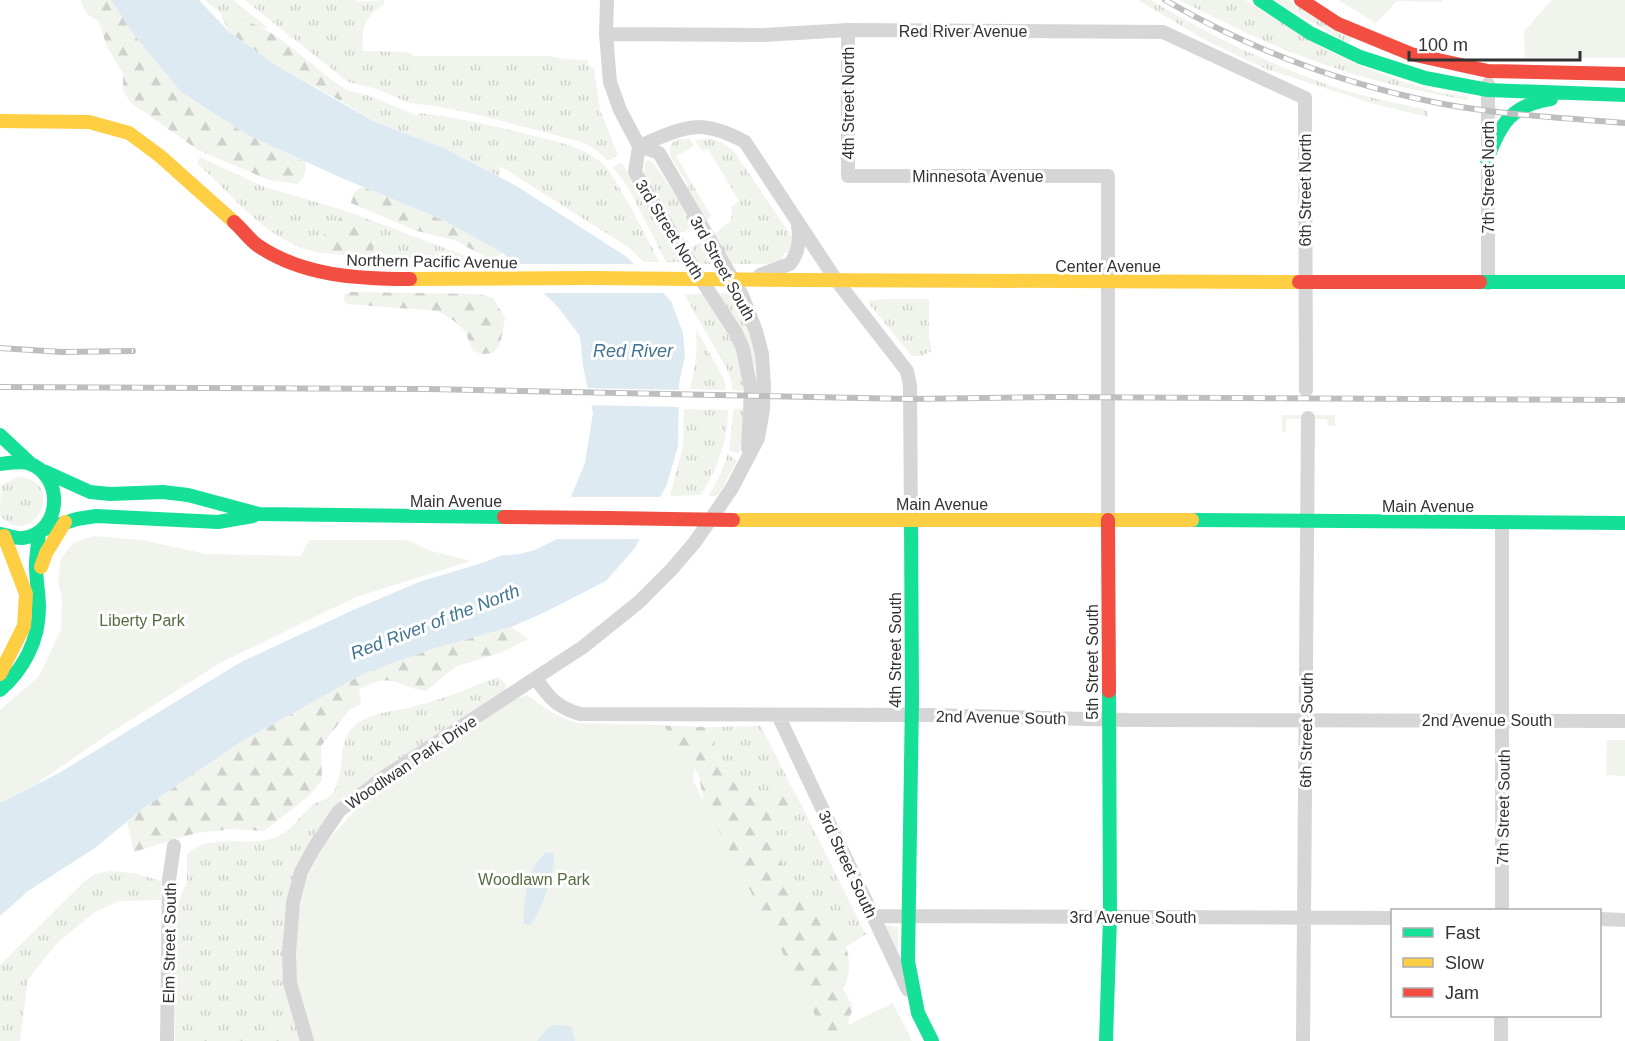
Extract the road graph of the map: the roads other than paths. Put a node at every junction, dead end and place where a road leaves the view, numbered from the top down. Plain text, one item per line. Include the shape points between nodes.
1 (608, 0) edge
2 (1260, 0) edge
3 (1301, 0) edge
4 (848, 30) junction
5 (606, 34) junction
6 (1488, 71) junction
7 (1625, 74) edge
8 (1488, 90) junction
9 (1607, 95) junction
10 (1625, 95) edge
11 (1305, 98) joint
12 (0, 121) edge
13 (639, 146) junction
14 (1488, 160) junction
15 (848, 176) joint
16 (1108, 176) joint
17 (798, 223) junction
18 (591, 278) joint
19 (747, 280) junction
20 (836, 280) junction
21 (1109, 282) junction
22 (1306, 282) junction
23 (1488, 282) junction
24 (1625, 282) edge
25 (1305, 390) dead end
26 (1308, 418) dead end
27 (0, 435) edge
28 (748, 454) junction
29 (30, 463) junction
30 (0, 464) edge
31 (46, 472) junction
32 (259, 514) junction
33 (1108, 520) junction
34 (911, 521) junction
35 (65, 522) junction
36 (1308, 522) junction
37 (1502, 523) junction
38 (1625, 523) edge
39 (42, 531) junction
40 (2, 535) edge
41 (37, 588) junction
42 (0, 674) edge
43 (536, 679) junction
44 (0, 690) edge
45 (778, 715) junction
46 (911, 715) junction
47 (1108, 719) junction
48 (1503, 719) junction
49 (1306, 720) junction
50 (1625, 721) edge
51 (174, 846) dead end
52 (1502, 909) edge
53 (873, 916) junction
54 (909, 916) junction
55 (1110, 917) junction
56 (1304, 918) junction
57 (1391, 918) edge
58 (1601, 919) edge
59 (1625, 920) edge
60 (918, 1013) junction
61 (1501, 1017) edge
62 (167, 1041) edge
63 (307, 1041) edge
64 (932, 1041) edge
65 (1106, 1041) edge
66 (1303, 1041) edge
67 (1501, 1041) edge

1 - 5 street
2 - 8 street via 1310,33 1360,57 1425,78
3 - 6 street via 1338,24 1411,54
4 - 5 street, Red River Avenue via 763,35
4 - 11 street, Red River Avenue via 1163,32
4 - 15 street, 4th Street North
5 - 13 street via 610,82
6 - 7 street
6 - 8 street, 7th Street North
8 - 9 street
8 - 14 street, 7th Street North
9 - 10 street
9 - 14 street via 1540,100 1510,113 1499,129
11 - 22 street, 6th Street North
12 - 18 street, Northern Pacific Avenue via 89,122 129,133 160,156 255,244 301,268 373,279
13 - 17 street via 688,127 724,131 745,142
13 - 28 street, 3rd Street North via 634,172 743,349 751,389
13 - 28 street, 3rd Street South via 659,153 742,295 756,331 762,354 763,410 758,438
14 - 23 street, 7th Street North
15 - 16 street, Minnesota Avenue
16 - 21 street, 5th Street South
17 - 19 street via 798,248 788,266
17 - 20 street
18 - 19 street, Center Avenue, bridge
19 - 20 street, Center Avenue, bridge
20 - 21 street, Center Avenue
20 - 34 street, 4th Street South via 907,371
21 - 22 street, Center Avenue
21 - 33 street, 5th Street South
22 - 23 street, Center Avenue
22 - 25 street
23 - 24 street, Center Avenue
26 - 36 street, 6th Street South
27 - 29 street, Main Avenue
28 - 43 street, 3rd Street South via 723,502 671,570 604,631
29 - 30 street
29 - 31 street, Main Avenue
31 - 32 street, Main Avenue via 90,492 188,495
31 - 39 street via 56,495 51,518
32 - 34 street, Main Avenue, bridge
32 - 35 street, Main Avenue via 218,522 111,516
33 - 34 street, Main Avenue
33 - 36 street, Main Avenue
33 - 47 street, 5th Street South
34 - 46 street, 4th Street South
35 - 39 street, Main Avenue
35 - 41 street via 46,553
36 - 37 street, Main Avenue
36 - 49 street, 6th Street South
37 - 38 street, Main Avenue
37 - 48 street, 7th Street South
39 - 40 street, Main Avenue via 18,538
39 - 41 street via 36,564
40 - 42 street via 26,594 24,626
41 - 44 street via 39,617 25,662
43 - 45 street, 2nd Avenue South via 564,710 580,714
43 - 63 street, Woodlwan Park Drive via 384,777 339,811 314,848 301,872 293,903 290,953 291,983
45 - 46 street, 2nd Avenue South
45 - 53 street, 3rd Street South
46 - 47 street, 2nd Avenue South
46 - 54 street, 4th Street South
47 - 49 street, 2nd Avenue South
47 - 55 street, 5th Street South
48 - 49 street, 2nd Avenue South
48 - 50 street, 2nd Avenue South
48 - 52 street, 7th Street South
49 - 56 street, 6th Street South
51 - 62 street, Elm Street South via 169,880
53 - 54 street, 3rd Avenue South
53 - 60 street, 3rd Street South
54 - 55 street, 3rd Avenue South
54 - 60 street, 4th Street South via 908,961
55 - 56 street, 3rd Avenue South
55 - 65 street, 5th Street South
56 - 57 street, 3rd Avenue South
56 - 66 street, 6th Street South
58 - 59 street
60 - 64 street, 4th Street South
61 - 67 street

